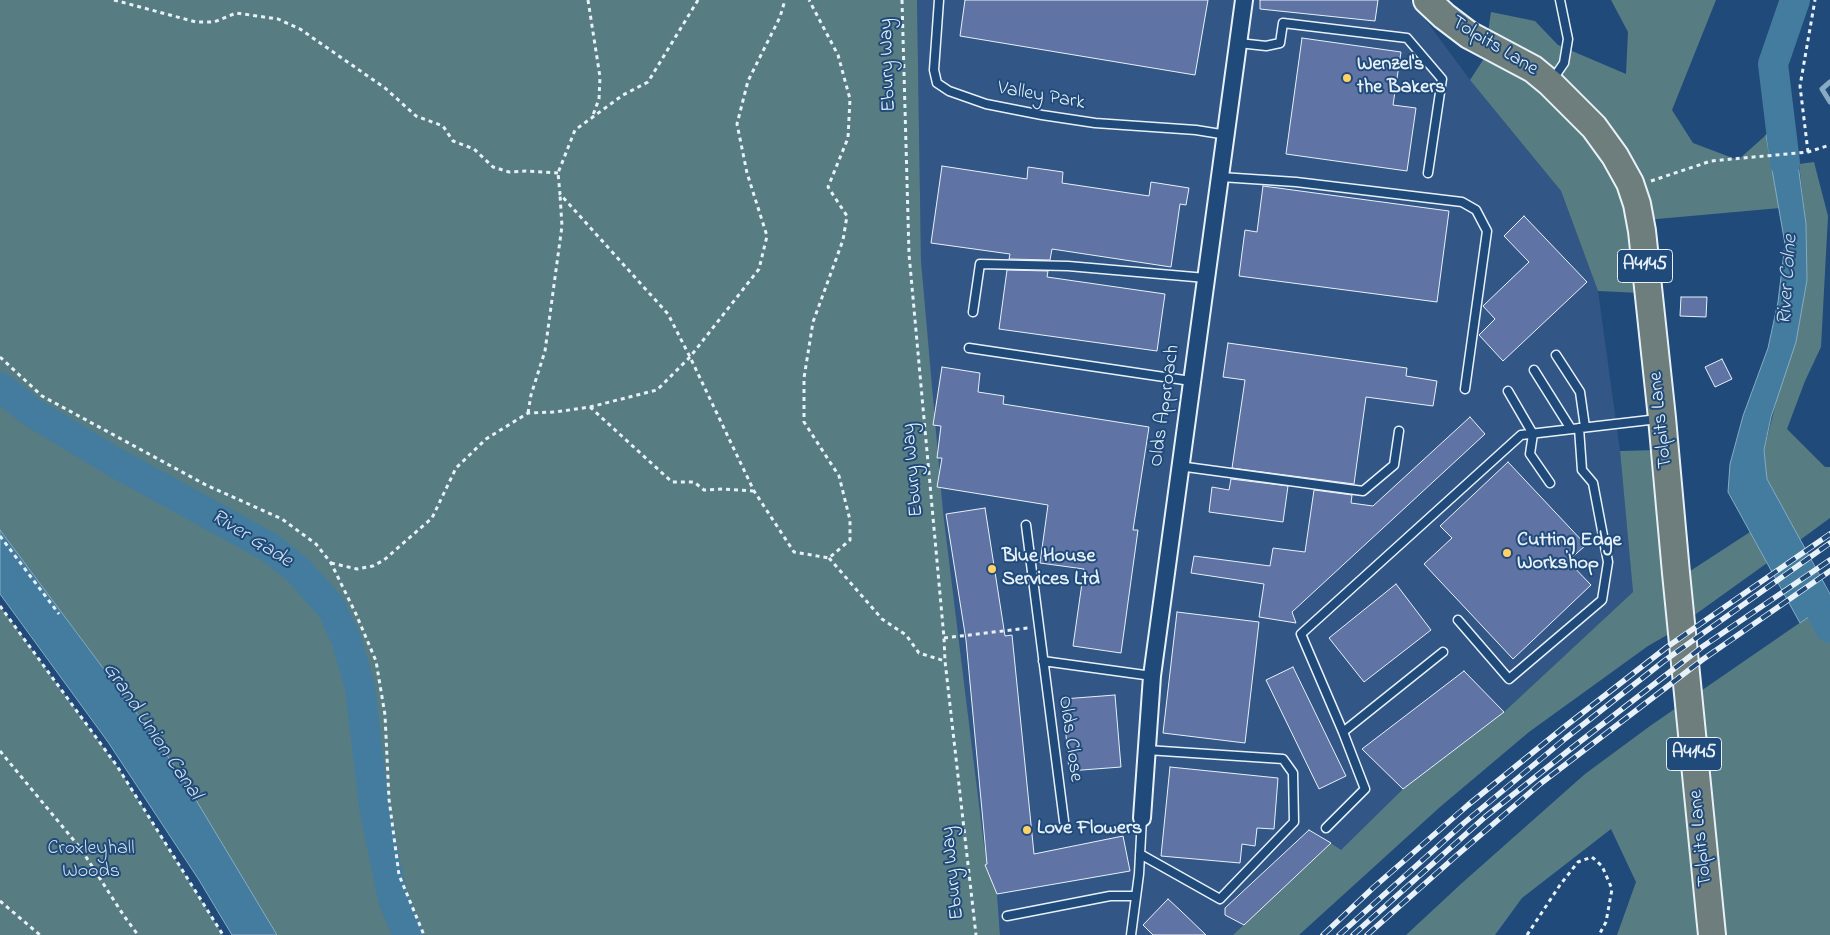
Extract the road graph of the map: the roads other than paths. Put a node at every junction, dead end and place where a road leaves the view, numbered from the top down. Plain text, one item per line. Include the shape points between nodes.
1 (939, 0) edge
2 (1244, 0) edge
3 (1427, 0) edge
4 (1560, 0) edge
5 (1239, 43) junction
6 (1550, 83) junction
7 (1227, 136) junction
8 (1428, 173) dead end
9 (1221, 178) junction
10 (1206, 278) junction
11 (973, 312) dead end
12 (968, 348) dead end
13 (1556, 355) dead end
14 (1534, 370) dead end
15 (1191, 382) junction
16 (1465, 389) dead end
17 (1508, 391) dead end
18 (1662, 418) junction
19 (1579, 428) junction
20 (1399, 431) dead end
21 (1533, 434) junction
22 (1179, 466) junction
23 (1550, 483) dead end
24 (1026, 525) dead end
25 (1458, 620) dead end
26 (1443, 652) dead end
27 (1042, 661) junction
28 (1152, 676) junction
29 (1343, 732) junction
30 (1147, 750) junction
31 (1142, 818) joint
32 (1064, 821) dead end
33 (1326, 828) dead end
34 (1140, 854) junction
35 (1136, 896) junction
36 (1006, 916) dead end
37 (1131, 935) edge
38 (1712, 935) edge

1 - 7 lane, Valley Park via 934,70 937,82 949,91 986,104 1095,124 1196,130
2 - 5 street, Olds Approach
3 - 6 main road, Tolpits Lane / A4145 via 1469,35 1532,69
4 - 6 lane via 1568,39 1564,64
5 - 7 street, Olds Approach
5 - 8 lane via 1266,46 1280,43 1283,23 1407,38 1442,79
6 - 18 main road, Tolpits Lane / A4145 via 1594,127 1630,183 1642,231
7 - 9 street, Olds Approach
9 - 10 street, Olds Approach
9 - 16 lane via 1296,182 1443,199 1462,202 1476,210 1487,231
10 - 11 lane via 1068,266 980,264
10 - 15 street, Olds Approach
12 - 15 lane
13 - 19 lane via 1580,392
14 - 19 lane
15 - 22 street, Olds Approach
17 - 21 lane
18 - 19 lane
18 - 38 main road, Tolpits Lane / A4145
19 - 21 lane
19 - 25 lane via 1582,470 1593,483 1608,562 1602,600 1509,679
20 - 22 lane via 1394,466 1363,491
21 - 23 lane via 1530,454
21 - 29 lane via 1522,435 1301,634
22 - 28 street, Olds Approach
24 - 27 lane, Olds Close
26 - 29 lane
27 - 28 lane, Olds Close
27 - 32 lane, Olds Close
28 - 30 street, Olds Approach
29 - 33 lane via 1365,789
30 - 31 street, Olds Approach
30 - 34 lane via 1283,759 1293,773 1294,822 1220,899
31 - 34 lane
34 - 35 lane
35 - 36 lane via 1110,896
35 - 37 lane

